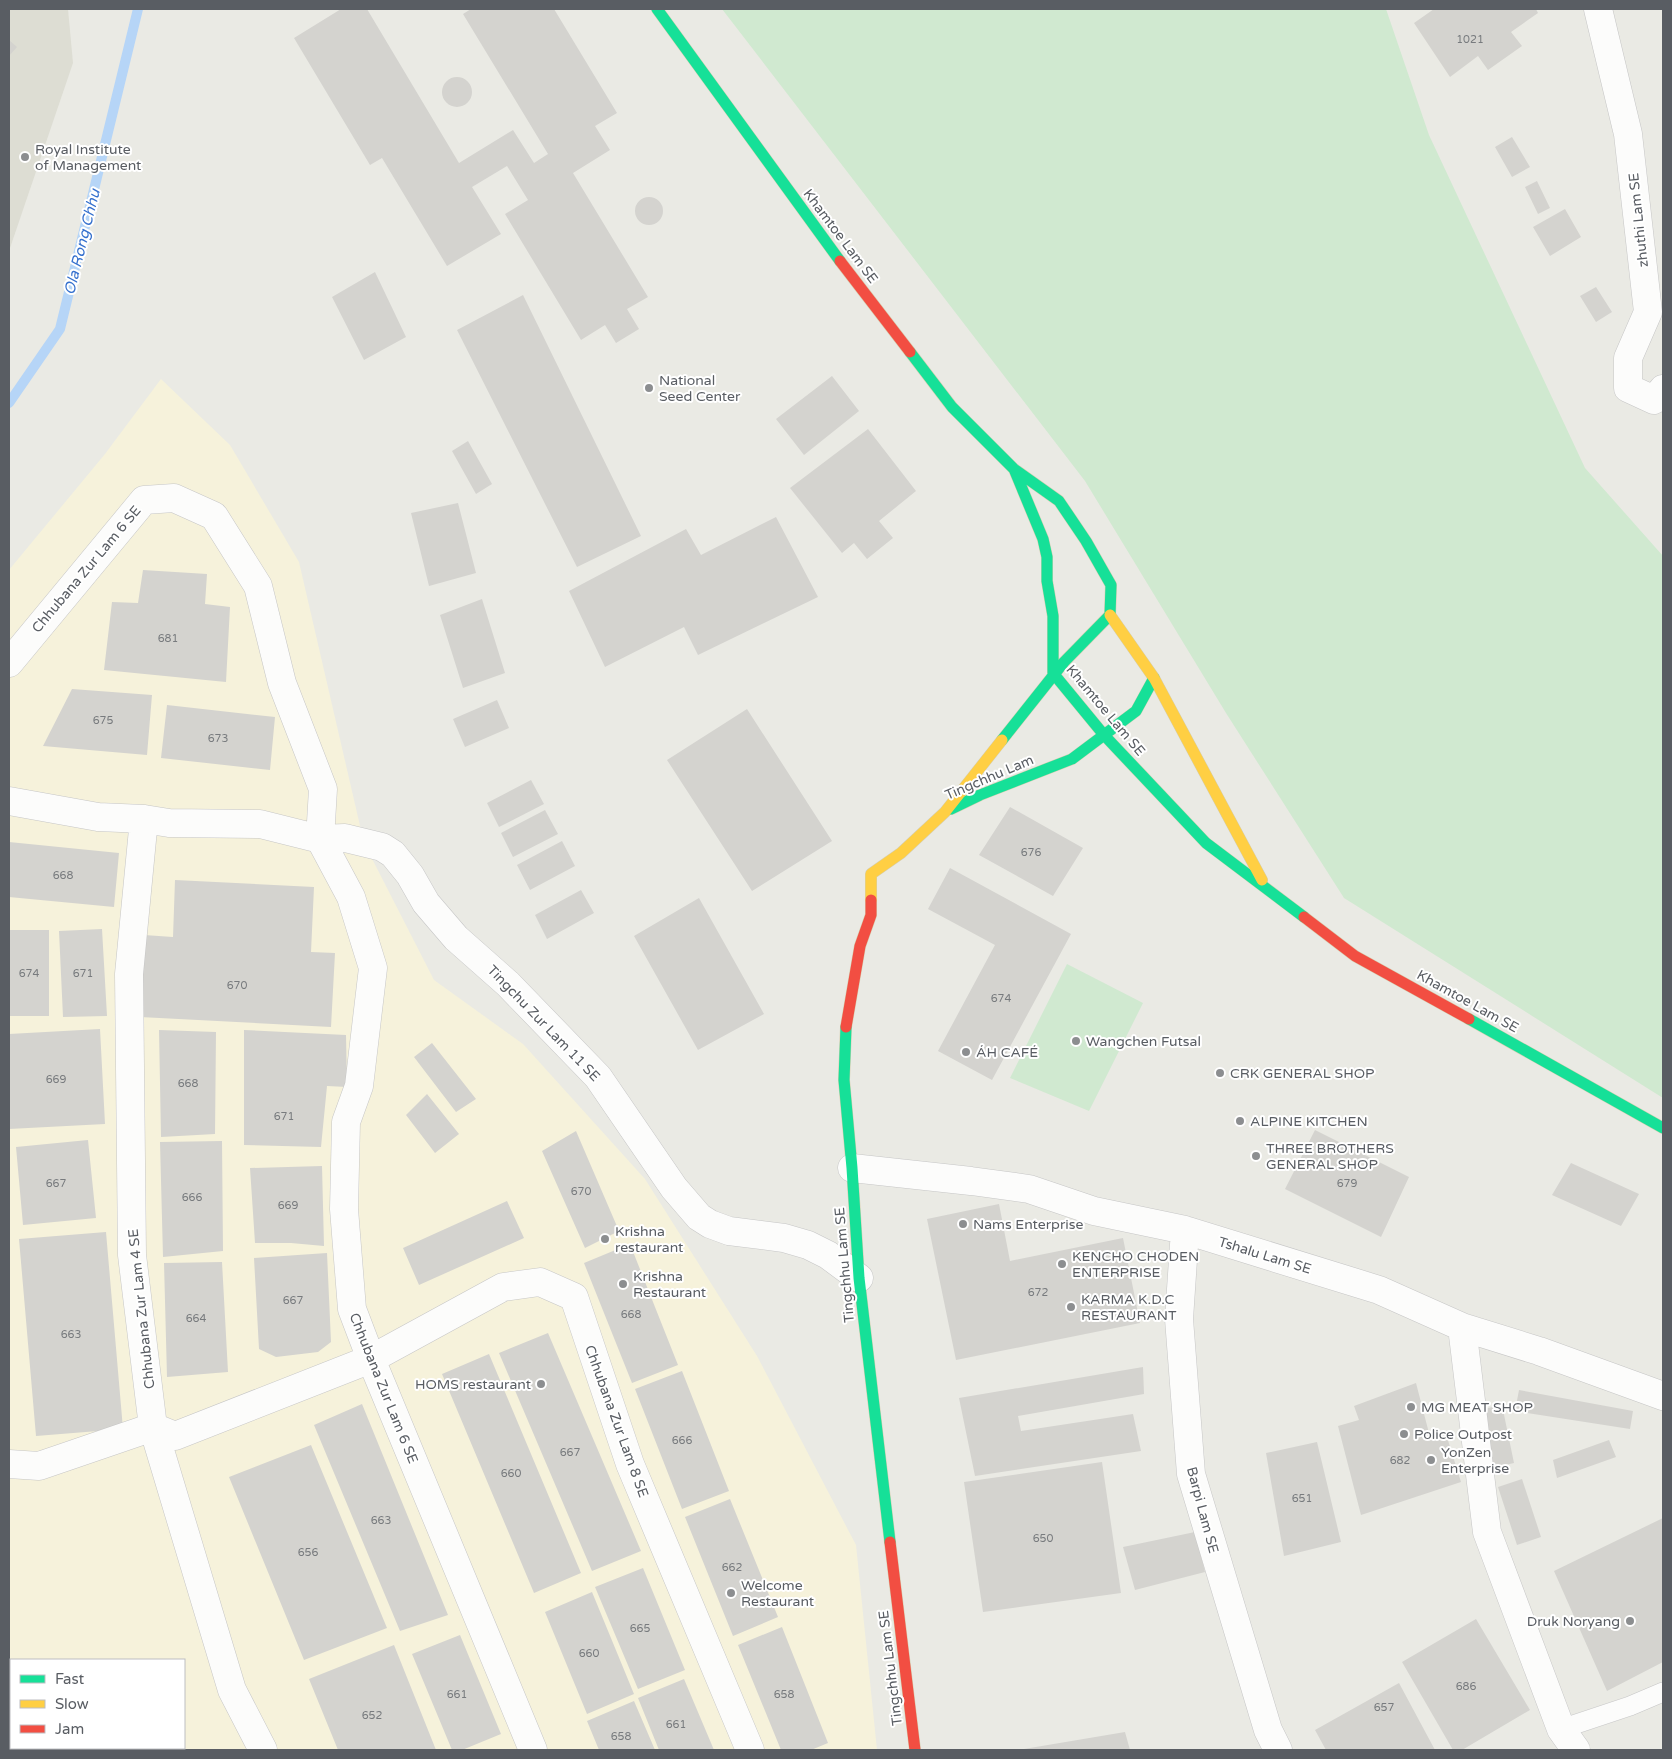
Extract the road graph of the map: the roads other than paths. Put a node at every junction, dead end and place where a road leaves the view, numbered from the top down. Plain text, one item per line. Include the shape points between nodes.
1 (657, 9) edge
2 (1598, 9) edge
3 (1663, 389) edge
4 (1014, 469) junction
5 (1110, 615) junction
6 (9, 663) edge
7 (1053, 673) junction
8 (1154, 678) junction
9 (1104, 735) junction
10 (9, 801) edge
11 (945, 812) junction
12 (144, 819) junction
13 (320, 840) junction
14 (1267, 888) junction
15 (1663, 1128) edge
16 (852, 1168) junction
17 (1185, 1230) junction
18 (859, 1278) junction
19 (1462, 1327) junction
20 (371, 1359) junction
21 (1663, 1396) edge
22 (152, 1427) junction
23 (9, 1464) edge
24 (1663, 1692) edge
25 (1569, 1740) edge
26 (264, 1750) edge
27 (533, 1750) edge
28 (750, 1750) edge
29 (915, 1750) edge
30 (1278, 1750) edge

1 - 4 main road, Khamtoe Lam SE via 940,392
2 - 3 street, zhuthi Lam SE via 1628,134 1648,312 1628,358 1628,388 1654,400
4 - 5 main road, Khamtoe Lam SE via 1059,502 1086,541 1111,585
4 - 7 main road, Khamtoe Lam SE via 1043,539 1053,616
5 - 7 main road, Tingchhu Lam
5 - 8 main road, Khamtoe Lam SE
6 - 13 street, Chhubana Zur Lam 6 SE via 144,500 174,498 214,516 258,586 282,683 323,789
7 - 9 main road, Khamtoe Lam SE
7 - 11 main road, Tingchhu Lam
8 - 9 main road, Tingchhu Lam via 1136,712
8 - 14 main road, Khamtoe Lam SE
9 - 11 main road, Tingchhu Lam via 1072,759 980,794
9 - 14 main road, Khamtoe Lam SE via 1206,842
10 - 12 street, Tingchu Zur Lam 11 SE via 98,817
11 - 16 main road, Tingchhu Lam SE via 901,853 871,874 871,915 860,946 845,1030 844,1080
12 - 13 street, Tingchu Zur Lam 11 SE via 168,823 260,824
12 - 22 street, Chhubana Zur Lam 4 SE via 129,974 132,1255
13 - 18 street, Tingchu Zur Lam 11 SE via 345,838 382,847 393,854 426,903 456,938 508,984 598,1077 674,1188 699,1217 729,1231 778,1237 808,1245
13 - 20 street, Chhubana Zur Lam 6 SE via 351,897 373,968 359,1086 346,1122 344,1209 352,1309
14 - 15 main road, Khamtoe Lam SE via 1355,956
16 - 17 street, Tshalu Lam SE via 1029,1189 1094,1211
16 - 18 main road, Tingchhu Lam SE
17 - 19 street, Tshalu Lam SE via 1379,1290
17 - 30 street, Barpi Lam SE via 1179,1319 1191,1474 1268,1730
18 - 29 main road, Tingchhu Lam SE
19 - 21 street, Tshalu Lam SE
19 - 25 street via 1487,1532
20 - 22 street, Chhubana Zur Lam 8 SE via 175,1436
20 - 27 street, Chhubana Zur Lam 6 SE
20 - 28 street, Chhubana Zur Lam 8 SE via 503,1287 540,1282 574,1297 630,1464
22 - 23 street via 40,1466
22 - 26 street, Chhubana Zur Lam 4 SE via 232,1690
24 - 25 lane via 1630,1706

